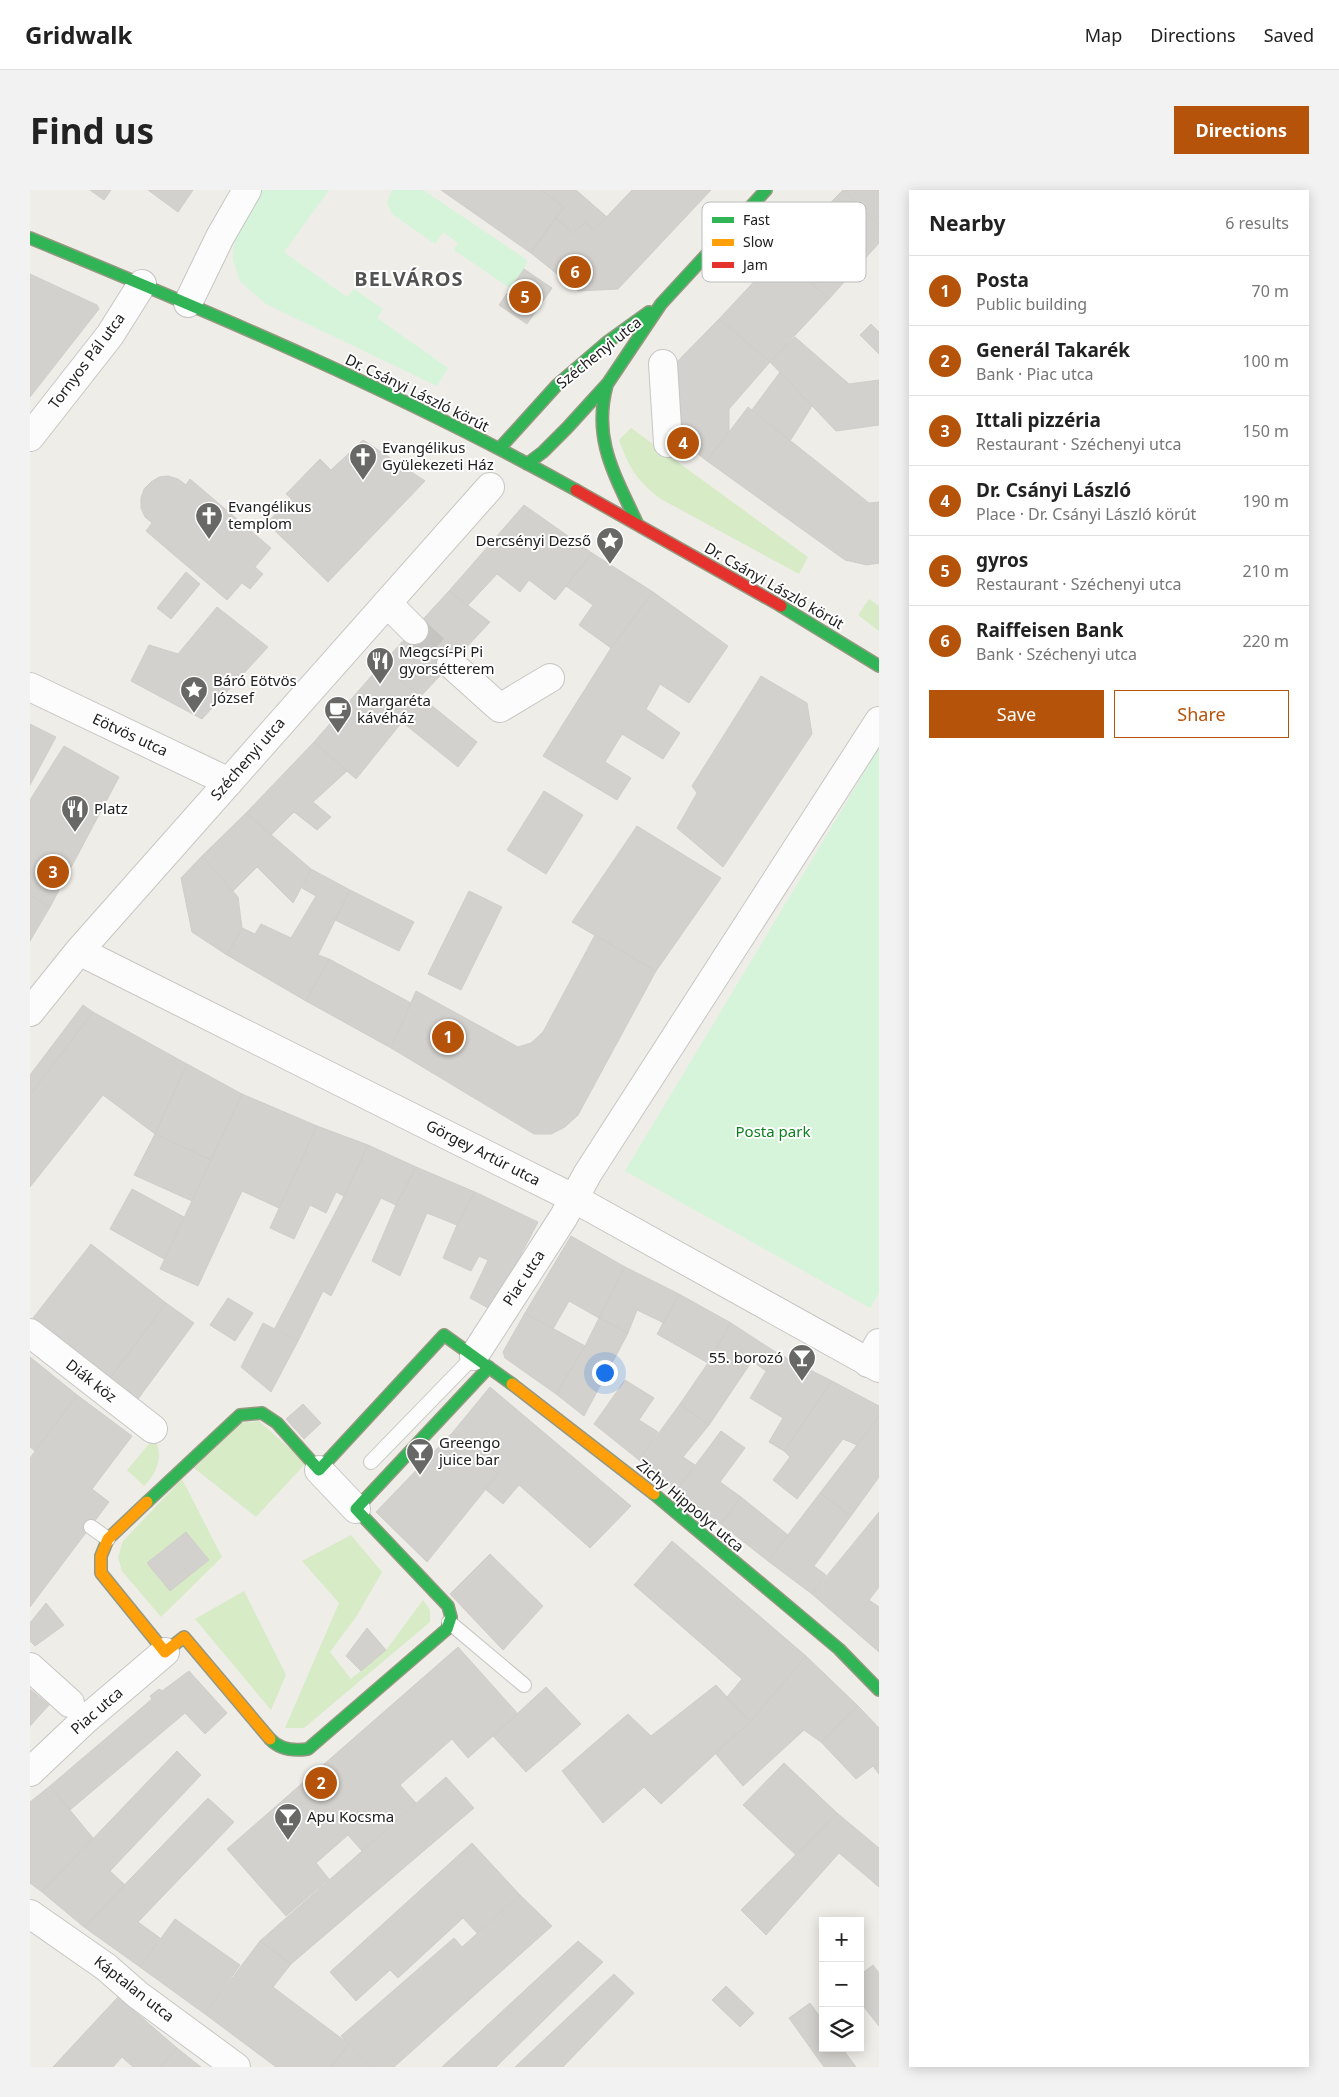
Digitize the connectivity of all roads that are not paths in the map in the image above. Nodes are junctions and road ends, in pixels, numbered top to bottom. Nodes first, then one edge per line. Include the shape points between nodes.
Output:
1 (248, 190) edge
2 (766, 190) edge
3 (755, 202) edge
4 (30, 238) edge
5 (702, 259) edge
6 (142, 284) junction
7 (188, 303) junction
8 (661, 304) junction
9 (663, 364) dead end
10 (608, 382) junction
11 (30, 437) edge
12 (668, 443) dead end
13 (499, 449) junction
14 (528, 464) junction
15 (490, 487) dead end
16 (637, 523) junction
17 (387, 603) junction
18 (414, 630) tunnel mouth
19 (451, 664) tunnel mouth
20 (879, 666) edge
21 (550, 678) dead end
22 (30, 687) edge
23 (879, 721) edge
24 (229, 782) junction
25 (79, 951) junction
26 (30, 1012) edge
27 (575, 1199) junction
28 (30, 1333) edge
29 (875, 1358) edge
30 (481, 1361) junction
31 (153, 1429) dead end
32 (371, 1462) dead end
33 (319, 1470) junction
34 (356, 1509) junction
35 (91, 1527) dead end
36 (108, 1539) junction
37 (450, 1622) junction
38 (165, 1652) junction
39 (30, 1667) edge
40 (524, 1685) dead end
41 (879, 1690) edge
42 (70, 1703) dead end
43 (30, 1772) edge
44 (36, 1926) edge
45 (236, 2067) edge

1 - 7 street via 220,237
2 - 3 street, Széchenyi utca
4 - 6 street, Dr. Csányi László körút
5 - 8 street, Széchenyi utca
6 - 7 street, Dr. Csányi László körút
6 - 11 street, Tornyos Pál utca via 110,335
7 - 13 street, Dr. Csányi László körút via 414,406
8 - 10 street, Széchenyi utca
8 - 13 street, Széchenyi utca via 575,368
9 - 12 street
10 - 14 street, Széchenyi utca via 567,428
10 - 16 street via 599,417 601,432 613,470
13 - 14 street, Dr. Csányi László körút
14 - 16 street, Dr. Csányi László körút
15 - 17 street, Széchenyi utca
16 - 20 street, Dr. Csányi László körút
17 - 18 street
17 - 24 street, Széchenyi utca
19 - 21 street via 500,708
22 - 24 street, Eötvös utca
23 - 27 street via 588,1173
24 - 25 street, Széchenyi utca
25 - 26 street, Széchenyi utca
25 - 27 street, Görgey Artúr utca
27 - 29 street, Görgey Artúr utca
27 - 30 street, Piac utca
28 - 31 street, Diák köz
30 - 32 lane
30 - 33 street, Zichy Hippolyt utca via 444,1335
30 - 34 street via 472,1388
30 - 41 street, Zichy Hippolyt utca via 640,1482 839,1649
33 - 34 street
33 - 36 street via 277,1423 262,1413 240,1415
34 - 37 street via 448,1606
35 - 36 lane
36 - 38 street via 101,1556 101,1573
37 - 38 street via 447,1629 308,1749 292,1751 274,1743 184,1637
37 - 40 lane
38 - 43 street, Piac utca
39 - 42 street
44 - 45 street, Káptalan utca

